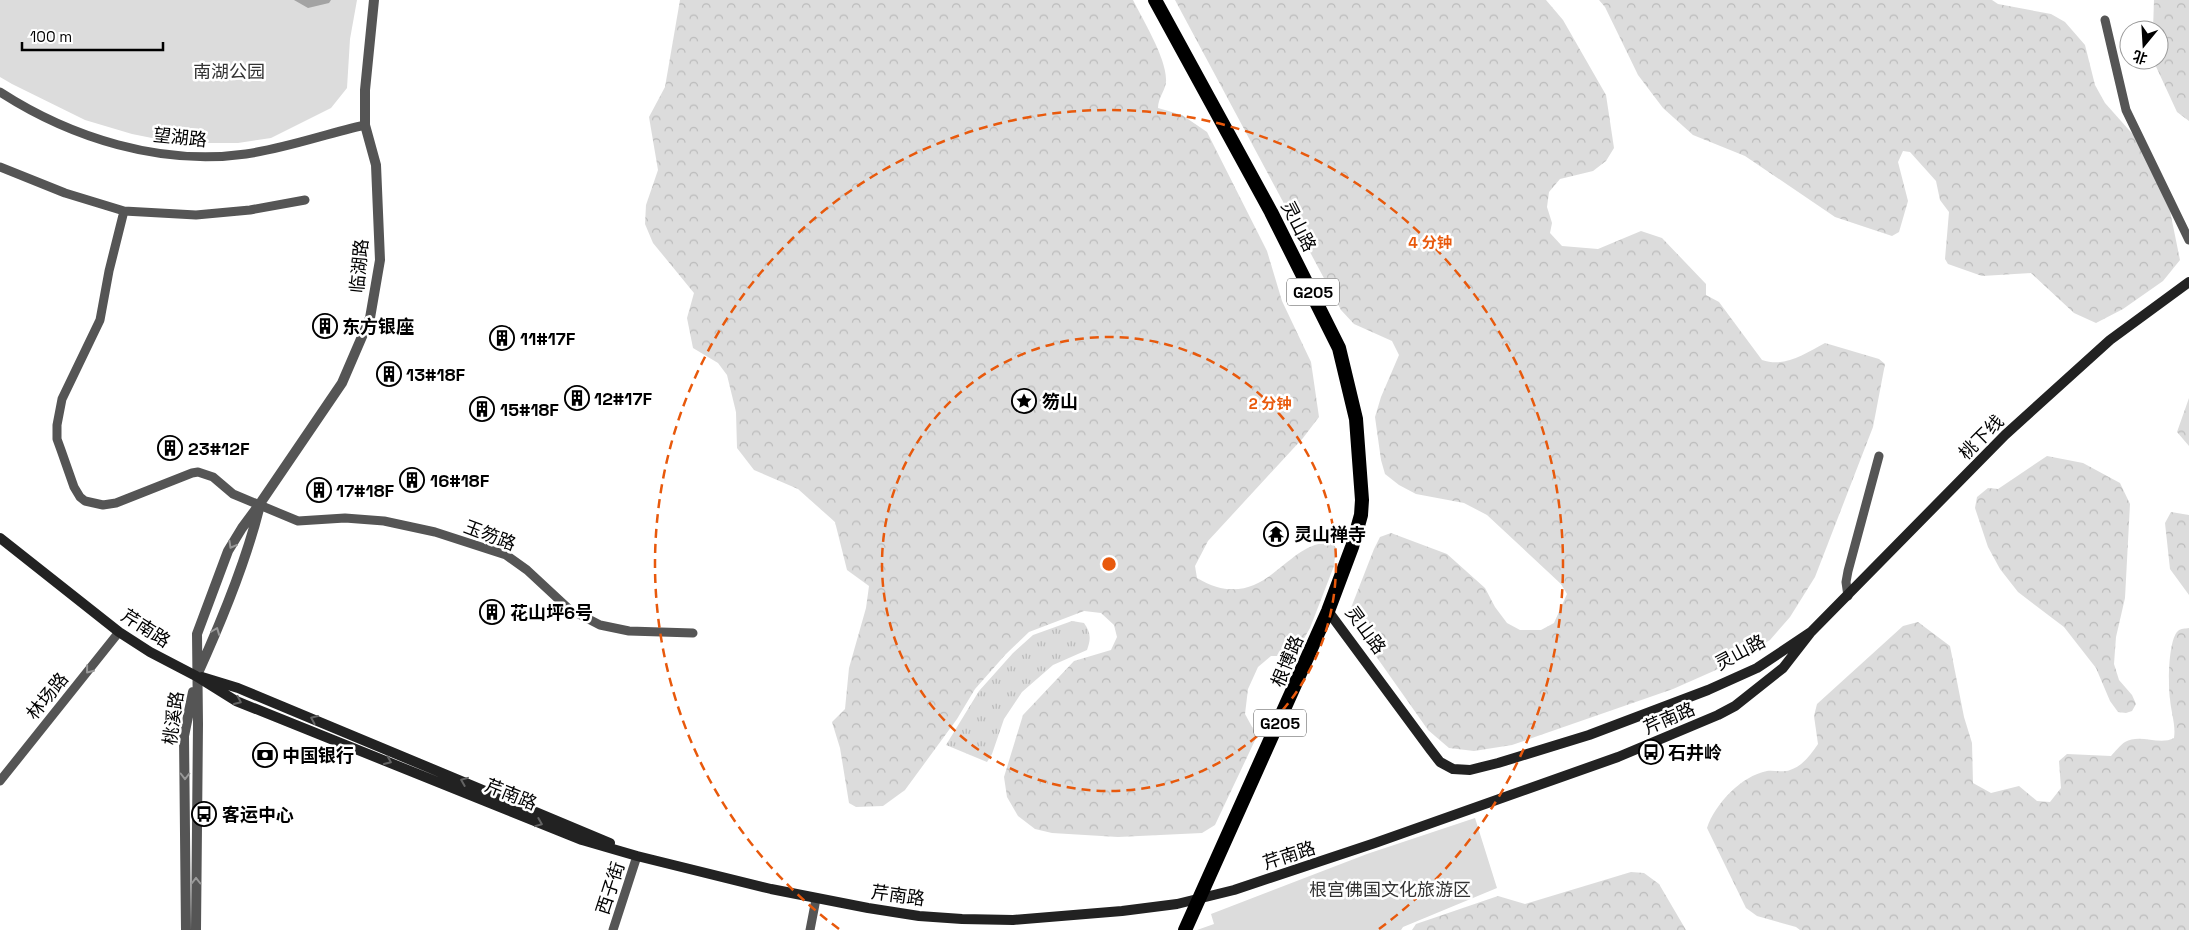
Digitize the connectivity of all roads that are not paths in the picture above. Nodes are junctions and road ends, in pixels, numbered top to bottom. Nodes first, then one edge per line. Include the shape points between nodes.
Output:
1 (374, 0) edge
2 (1155, 0) edge
3 (2105, 20) dead end
4 (0, 92) edge
5 (365, 125) junction
6 (0, 167) edge
7 (306, 200) dead end
8 (124, 210) junction
9 (2189, 240) edge
10 (2189, 282) edge
11 (1880, 456) dead end
12 (260, 505) junction
13 (0, 538) edge
14 (1848, 596) junction
15 (1328, 611) junction
16 (119, 632) junction
17 (1811, 632) junction
18 (692, 633) dead end
19 (196, 676) junction
20 (0, 782) edge
21 (637, 856) junction
22 (816, 899) junction
23 (186, 930) edge
24 (196, 930) edge
25 (613, 930) edge
26 (810, 930) edge
27 (1185, 930) edge

1 - 5 street, 临湖路 via 365,90
2 - 15 highway, 灵山路 / G205 via 1271,212 1340,348 1356,419 1362,500 1352,547
3 - 9 street via 2126,110
4 - 5 street, 望湖路 via 25,108 79,133 153,152 216,158 280,148
5 - 12 street, 临湖路 via 376,165 380,260 370,318 342,383
6 - 8 street via 65,193
7 - 8 street via 196,215
8 - 12 street, 玉笏路 via 100,320 62,399 59,413 57,439 74,487 85,501 102,505 116,503 198,472 213,477 232,494
10 - 14 main road, 桃下线 via 2110,340 2005,435
11 - 14 street via 1848,571
12 - 18 street, 玉笏路 via 298,521 384,520 435,532 506,555 569,609 600,625 629,631
19 -> 12 street via 244,558
12 -> 19 street via 228,551 197,634
13 - 16 main road, 芹南路
14 - 17 main road, 桃下线
15 - 17 main road, 灵山路 via 1440,762 1453,769 1470,770 1589,735 1708,690 1757,668
15 - 27 highway, 根博路 / G205
16 - 19 main road, 芹南路
16 -> 20 street, 林场路
17 - 22 main road, 芹南路 via 1783,668 1735,706 1718,715 1618,757 1234,890 1177,904 1013,920 919,916
19 - 21 main road, 芹南路 via 236,701 582,840
19 -> 23 street, 桃溪路 via 184,736
24 -> 19 street, 桃溪路
21 - 22 main road, 芹南路
21 - 25 street, 西子街
22 - 26 street

